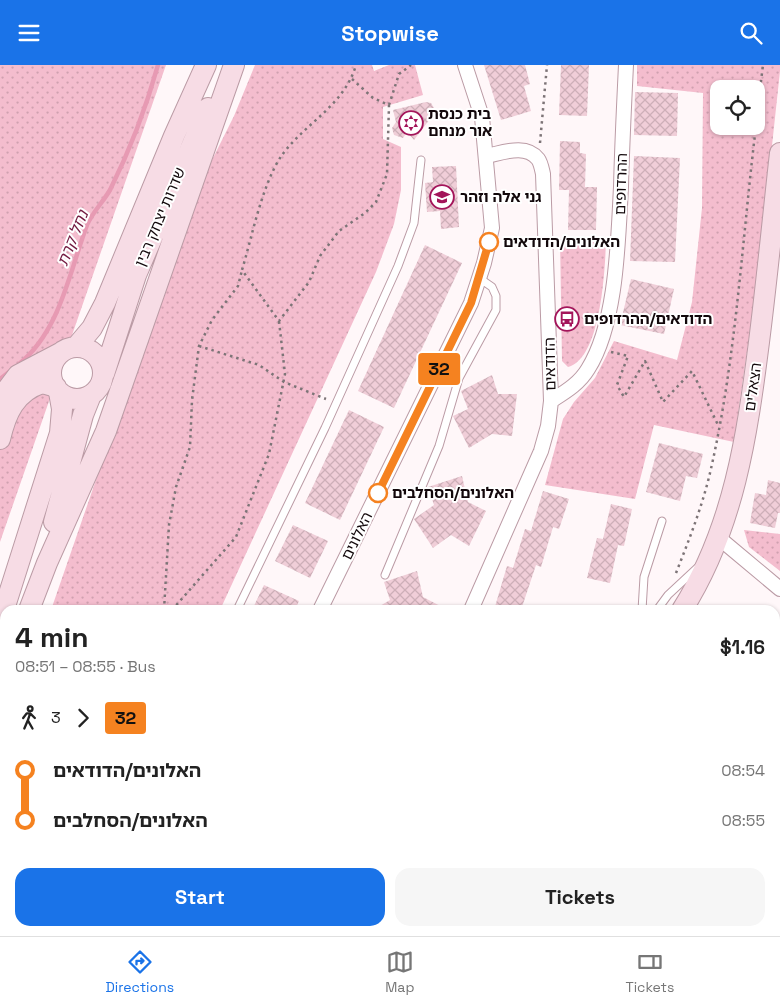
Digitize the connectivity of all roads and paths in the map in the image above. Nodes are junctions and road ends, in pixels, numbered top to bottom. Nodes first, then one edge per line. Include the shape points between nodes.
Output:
1 (206, 65) edge
2 (226, 65) edge
3 (234, 65) edge
4 (356, 65) edge
5 (411, 65) edge
6 (465, 65) edge
7 (547, 65) edge
8 (626, 65) edge
9 (763, 65) edge
10 (352, 79) junction
11 (761, 80) edge
12 (389, 105) junction
13 (755, 135) edge
14 (780, 153) edge
15 (486, 156) junction
16 (421, 159) dead end
17 (538, 159) junction
18 (242, 271) junction
19 (479, 278) junction
20 (279, 321) junction
21 (199, 345) junction
22 (598, 349) junction
23 (68, 350) junction
24 (104, 374) junction
25 (284, 383) junction
26 (58, 390) junction
27 (91, 395) junction
28 (0, 399) edge
29 (551, 401) junction
30 (336, 403) junction
31 (719, 428) junction
32 (0, 439) edge
33 (662, 521) dead end
34 (719, 538) junction
35 (711, 557) junction
36 (385, 575) dead end
37 (780, 589) edge
38 (668, 595) junction
39 (5, 605) edge
40 (30, 605) edge
41 (31, 605) edge
42 (164, 605) edge
43 (176, 605) edge
44 (238, 605) edge
45 (322, 605) edge
46 (473, 605) edge
47 (642, 605) edge
48 (661, 605) edge
49 (685, 605) edge

1 - 23 main road, שדרות יצחק רבין via 105,303 92,328
2 - 24 main road, שדרות יצחק רבין via 142,258
3 - 41 main road via 106,431
4 - 10 path
5 - 12 path via 399,74
6 - 15 street, האלונים via 482,117
7 - 17 path
8 - 22 street, ההרדופים via 618,246 611,300
9 - 11 path
10 - 12 path via 373,98
10 - 18 path via 323,116 282,155 270,178
12 - 20 path via 387,174 376,202 339,231 320,257 309,282
13 - 31 path
14 - 34 main road, הצאלים via 746,433 737,479
15 - 17 street via 517,149
15 - 19 street, האלונים via 492,228
16 - 30 lane via 414,223
17 - 29 street, הדודאים via 543,174
18 - 20 path
18 - 21 path via 238,286 212,320
19 - 36 lane via 492,287 496,309 459,378 439,446
19 - 45 street, האלונים via 471,303
20 - 25 path
21 - 25 path via 259,365
21 - 42 path via 190,447 176,487 169,525
22 - 29 street, ההרדופים via 574,386
22 - 31 path via 628,356 617,385 624,397 645,361 663,402 692,371
23 - 24 main road via 84,348 98,357
23 - 26 main road via 52,368
23 - 28 main road via 18,375
24 - 27 main road via 98,389
25 - 30 path
25 - 43 path via 269,453 236,537
26 - 27 main road via 75,399
26 - 32 main road via 42,383 20,393 8,412
26 - 39 main road via 62,409 60,433
27 - 40 main road via 82,415
29 - 46 street, הדודאים via 541,451
30 - 44 lane
31 - 38 path via 701,508
33 - 47 lane via 644,577
34 - 35 main road, הצאלים
34 - 37 street
35 - 38 lane
35 - 49 main road, הצאלים
38 - 48 lane

